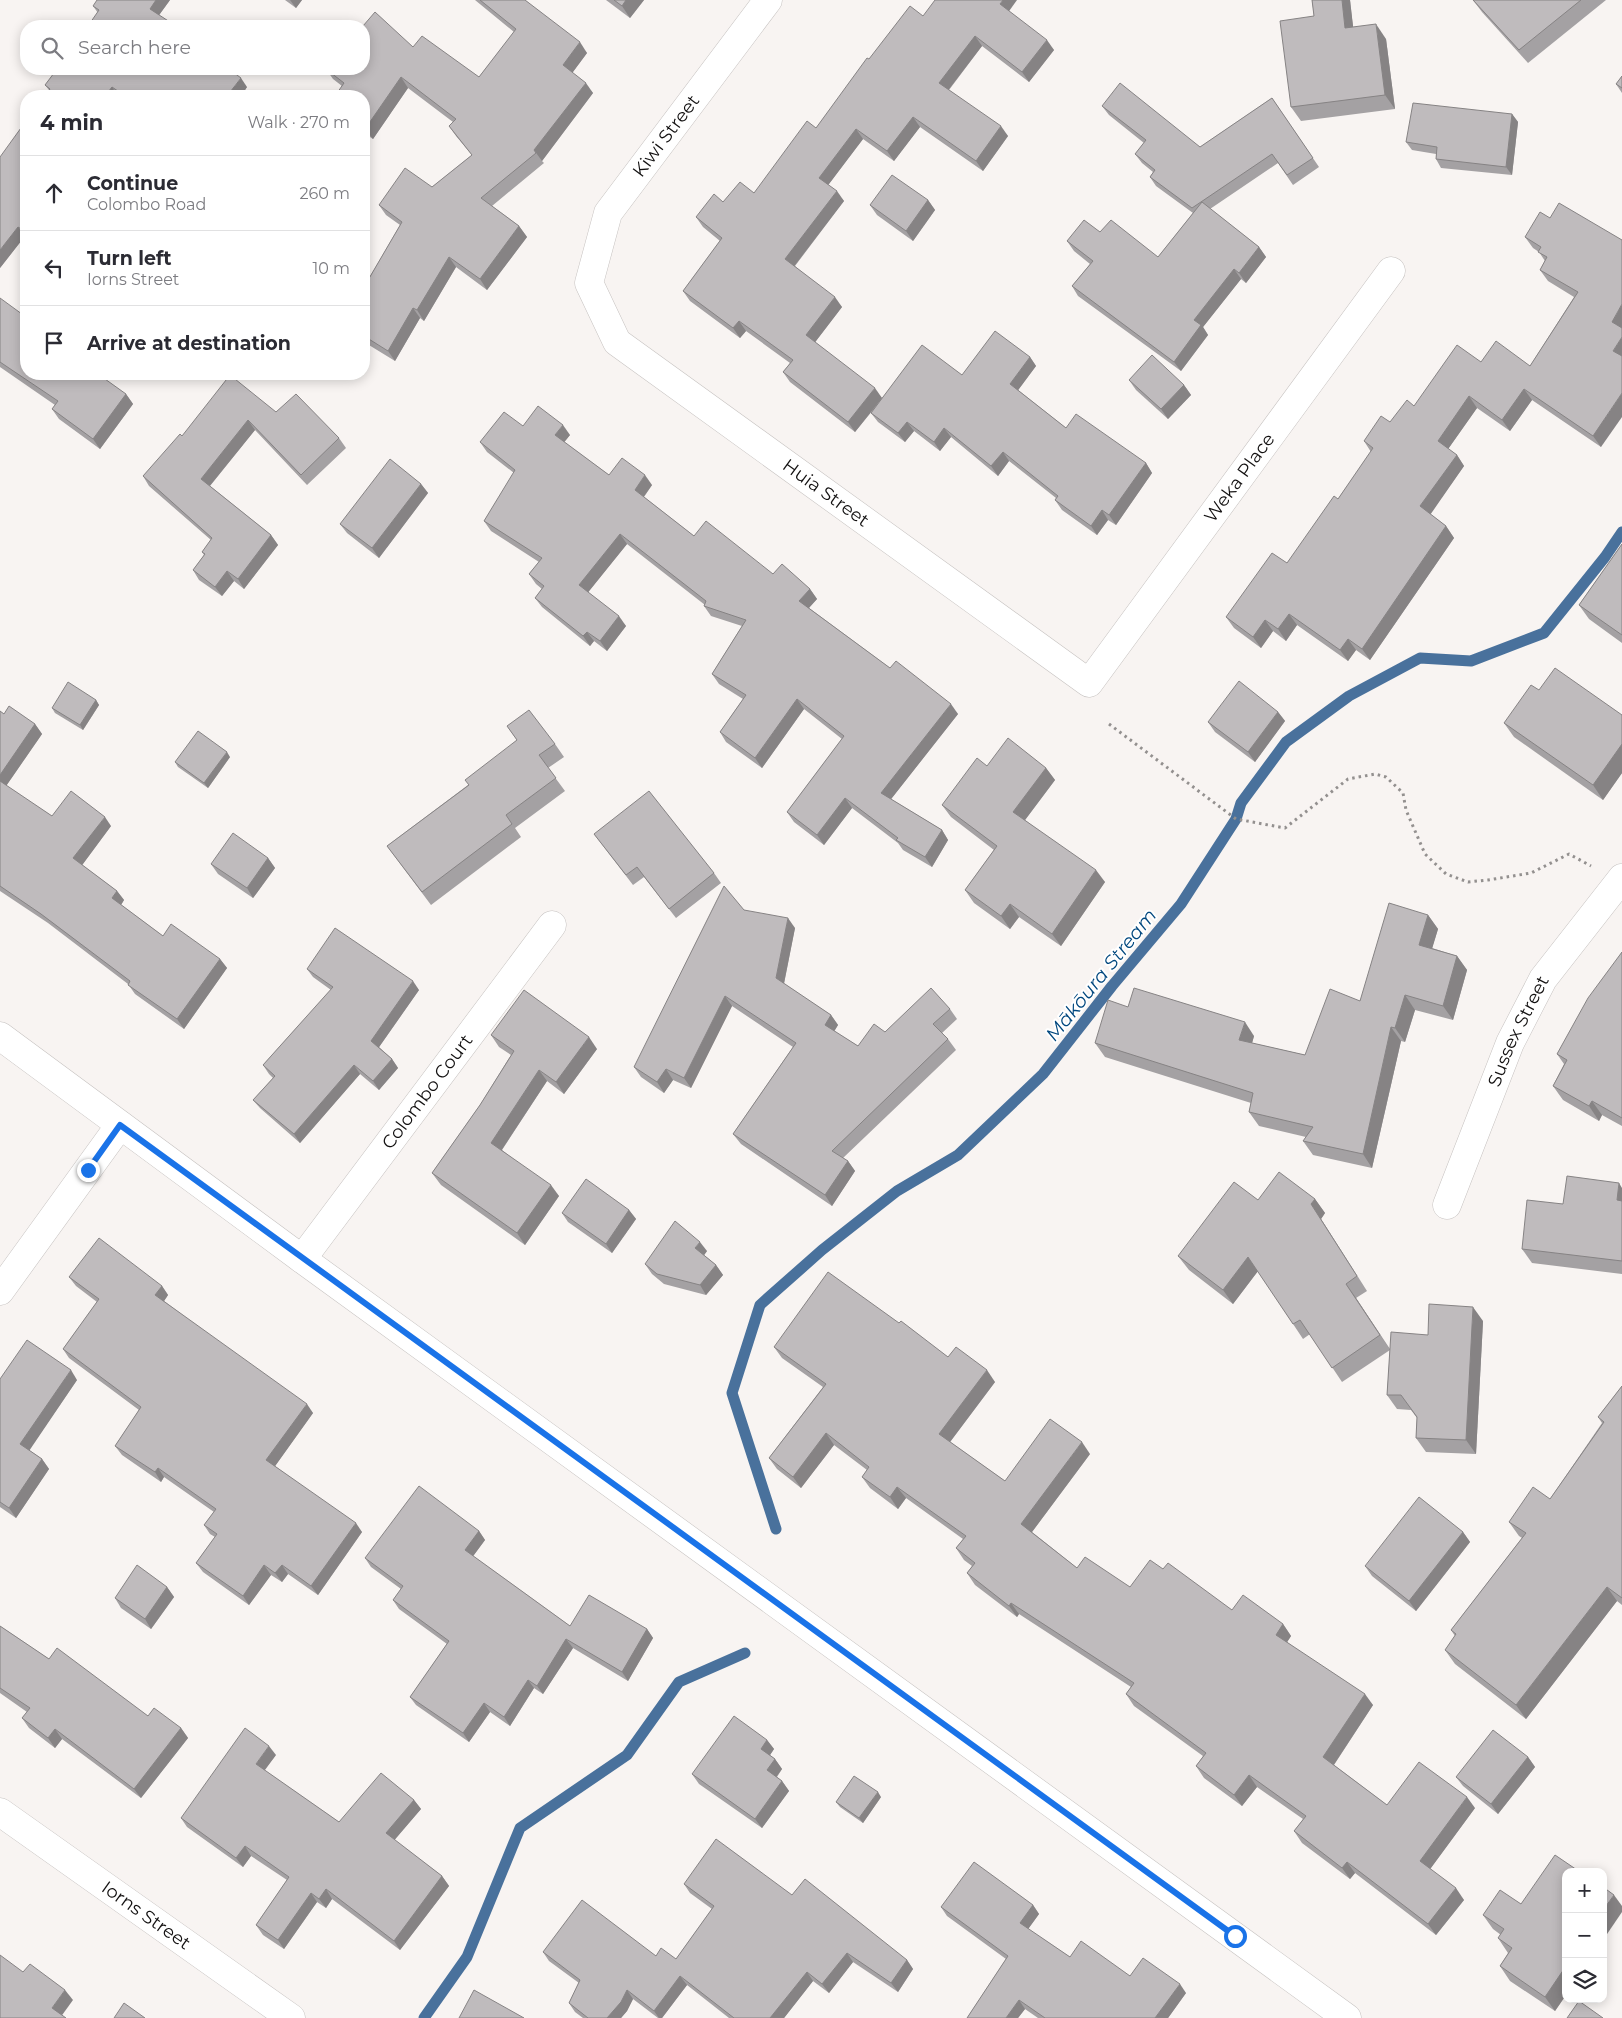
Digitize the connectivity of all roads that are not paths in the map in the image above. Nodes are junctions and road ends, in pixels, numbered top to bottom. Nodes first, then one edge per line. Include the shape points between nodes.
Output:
1 (768, 0) edge
2 (1391, 271) dead end
3 (589, 283) joint
4 (1089, 683) joint
5 (1610, 873) edge
6 (552, 925) dead end
7 (0, 1036) edge
8 (120, 1125) junction
9 (1447, 1205) dead end
10 (302, 1259) junction
11 (0, 1291) edge
12 (0, 1812) edge
13 (291, 2018) edge
14 (1348, 2018) edge

1 - 3 street, Kiwi Street via 608,213
2 - 4 street, Weka Place
3 - 4 street, Huia Street via 617,342
5 - 9 street, Sussex Street via 1543,979 1510,1043
6 - 10 street, Colombo Court
7 - 8 street
8 - 10 street
8 - 11 street
10 - 14 street
12 - 13 street, Iorns Street

